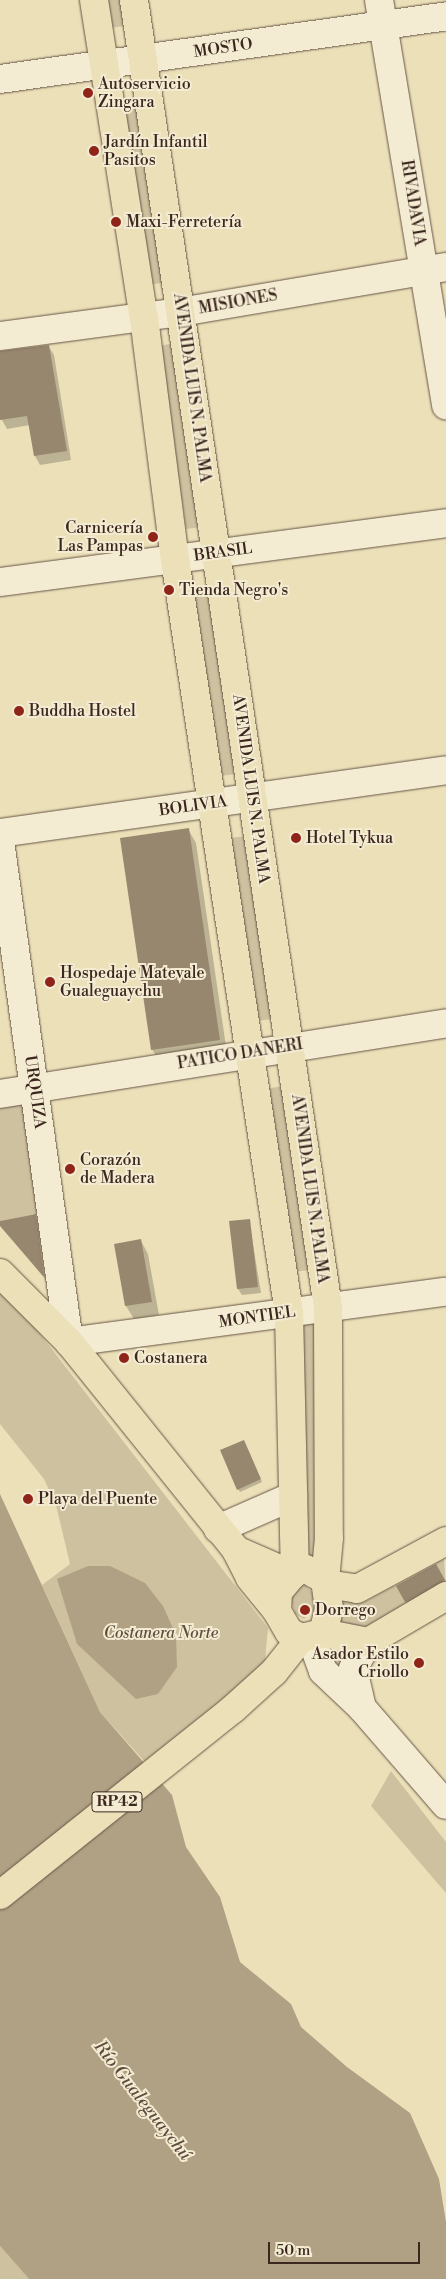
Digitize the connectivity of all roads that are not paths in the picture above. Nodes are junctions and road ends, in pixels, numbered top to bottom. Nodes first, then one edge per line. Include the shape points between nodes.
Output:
1 (94, 0) edge
2 (134, 0) edge
3 (381, 12) edge
4 (446, 16) edge
5 (143, 59) junction
6 (103, 64) junction
7 (0, 79) edge
8 (435, 268) edge
9 (180, 312) junction
10 (144, 318) junction
11 (0, 336) edge
12 (446, 406) edge
13 (446, 523) edge
14 (216, 553) junction
15 (175, 559) junction
16 (0, 582) edge
17 (446, 770) edge
18 (252, 797) junction
19 (211, 803) junction
20 (0, 833) edge
21 (0, 841) edge
22 (446, 1023) edge
23 (289, 1046) junction
24 (247, 1052) junction
25 (34, 1088) junction
26 (0, 1094) edge
27 (0, 1273) edge
28 (446, 1292) edge
29 (328, 1308) junction
30 (289, 1313) junction
31 (69, 1342) junction
32 (293, 1496) junction
33 (218, 1529) junction
34 (446, 1541) edge
35 (236, 1550) junction
36 (294, 1574) junction
37 (326, 1582) junction
38 (446, 1596) edge
39 (277, 1611) junction
40 (312, 1636) junction
41 (368, 1642) junction
42 (362, 1708) junction
43 (446, 1805) edge
44 (0, 1895) edge

1 - 6 main road
2 - 5 main road, AVENIDA LUIS N. PALMA
3 - 4 street, MOSTO
3 - 5 street, MOSTO
3 - 8 street, RIVADAVIA
5 - 6 street, MOSTO
5 - 9 main road, AVENIDA LUIS N. PALMA
6 - 7 street, MOSTO
6 - 10 main road
8 - 9 street, MISIONES
8 - 12 street, RIVADAVIA
9 - 10 street, MISIONES
9 - 14 main road, AVENIDA LUIS N. PALMA
10 - 11 street, MISIONES
10 - 15 main road
13 - 14 street, BRASIL
14 - 15 street, BRASIL
14 - 18 main road, AVENIDA LUIS N. PALMA
15 - 16 street, BRASIL
15 - 19 main road
17 - 18 street, BOLIVIA
18 - 19 street, BOLIVIA
18 - 23 main road, AVENIDA LUIS N. PALMA
19 - 20 street, BOLIVIA
19 - 24 main road
21 - 25 street, URQUIZA
22 - 23 street, PATICO DANERI
23 - 24 street, PATICO DANERI
23 - 29 main road, AVENIDA LUIS N. PALMA
24 - 25 street, PATICO DANERI
24 - 30 main road
25 - 26 street, PATICO DANERI
25 - 31 street, URQUIZA
27 - 31 main road
28 - 29 street, MONTIEL
29 - 30 street, MONTIEL
29 - 37 main road, AVENIDA LUIS N. PALMA via 329,1538
30 - 31 street, MONTIEL
30 - 32 main road
31 - 33 main road
32 - 33 street
32 - 36 main road
33 - 35 main road
34 - 37 main road via 357,1589
35 - 36 main road
35 - 39 main road via 250,1578
36 - 37 main road via 306,1569
36 - 39 main road via 278,1592
37 - 40 main road via 329,1609
38 - 41 main road
39 - 40 main road via 289,1632
40 - 41 main road
40 - 42 street via 323,1671
40 - 44 main road, RP42 via 233,1709
41 - 42 street via 353,1669
42 - 43 street

